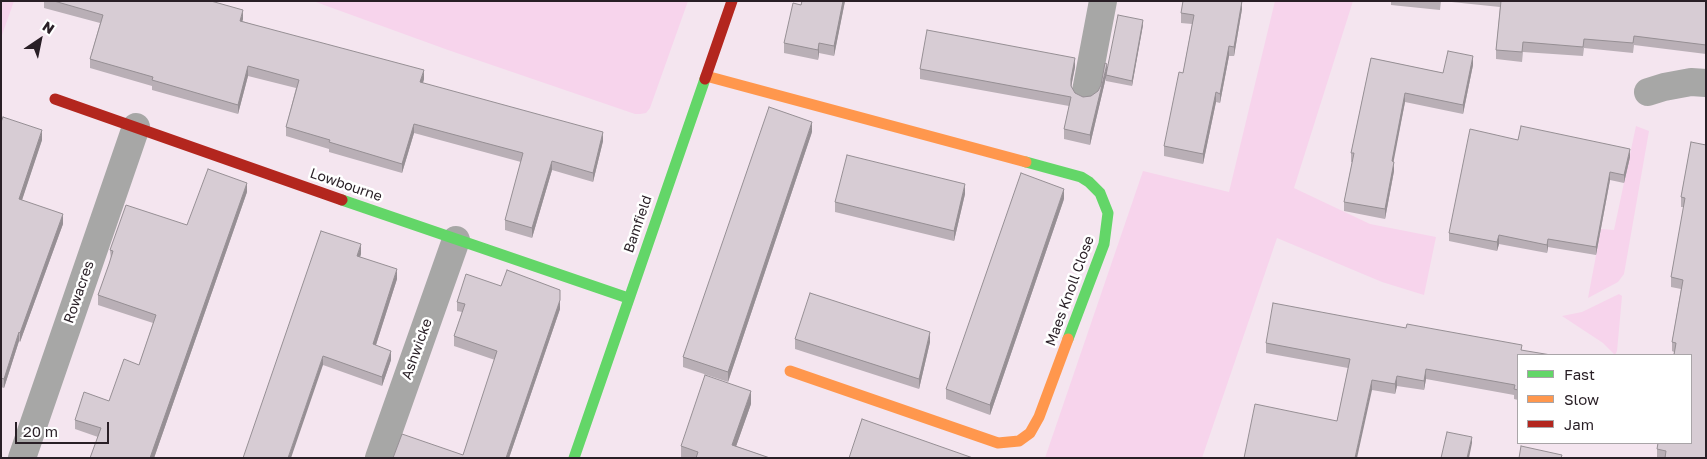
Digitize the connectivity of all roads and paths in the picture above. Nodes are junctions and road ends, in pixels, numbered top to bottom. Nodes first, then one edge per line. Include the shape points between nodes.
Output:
1 (732, 1) edge
2 (1103, 1) edge
3 (706, 76) junction
4 (1706, 82) edge
5 (1086, 91) dead end
6 (1648, 92) dead end
7 (55, 99) dead end
8 (136, 127) junction
9 (456, 240) junction
10 (628, 298) junction
11 (790, 371) dead end
12 (22, 458) edge
13 (378, 458) edge
14 (574, 458) edge

1 - 3 street, Bamfield
2 - 5 street
3 - 10 street, Bamfield
3 - 11 street, Maes Knoll Close via 1081,176 1100,193 1108,214 1104,244 1039,416 1030,433 1019,441 998,443
4 - 6 street via 1691,82
7 - 8 street, Lowbourne
8 - 9 street, Lowbourne
8 - 12 street, Rowacres
9 - 10 street, Lowbourne
9 - 13 street, Ashwicke
10 - 14 street, Bamfield

